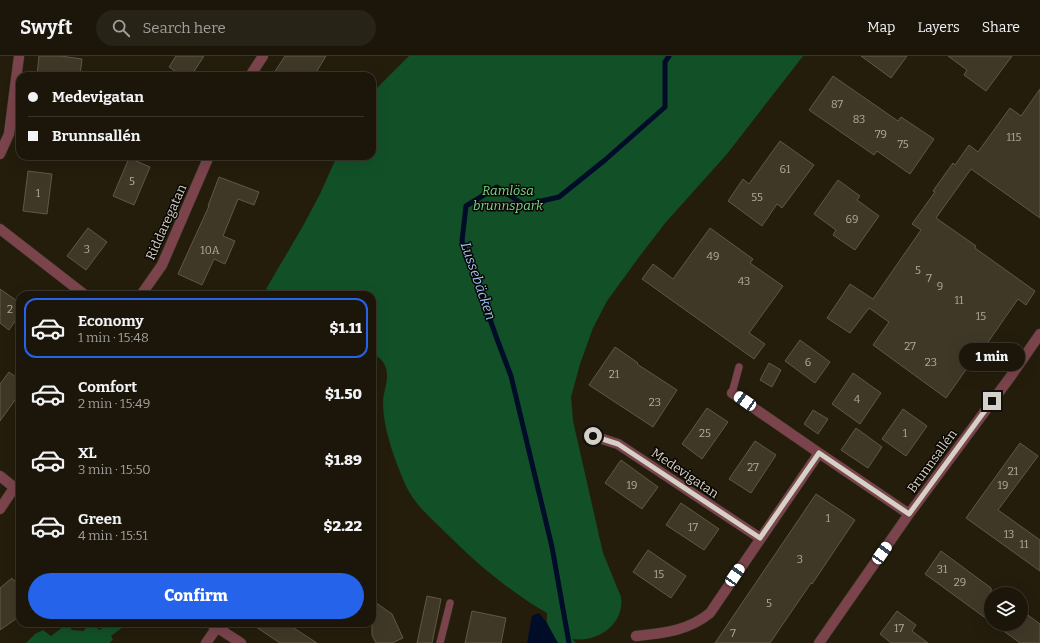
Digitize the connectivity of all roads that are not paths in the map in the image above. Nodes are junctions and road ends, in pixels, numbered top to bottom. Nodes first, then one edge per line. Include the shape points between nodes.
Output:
1 (19, 56) edge
2 (263, 56) edge
3 (17, 72) edge
4 (253, 72) edge
5 (16, 79) edge
6 (0, 154) edge
7 (207, 160) edge
8 (0, 230) edge
9 (80, 291) edge
10 (144, 291) edge
11 (1040, 334) edge
12 (739, 367) dead end
13 (732, 392) joint
14 (593, 436) dead end
15 (819, 453) junction
16 (0, 476) edge
17 (16, 489) edge
18 (16, 491) edge
19 (0, 509) edge
20 (909, 514) junction
21 (760, 538) junction
22 (450, 603) dead end
23 (214, 627) edge
24 (220, 627) edge
25 (636, 636) dead end
26 (206, 643) edge
27 (241, 643) edge
28 (440, 643) edge
29 (819, 643) edge

1 - 3 street
2 - 4 street
5 - 6 street via 9,134
7 - 10 street, Riddaregatan via 162,265
8 - 9 street
11 - 20 street, Brunnsallén
12 - 13 lane
13 - 15 street
14 - 21 street, Medevigatan via 618,444
15 - 20 street
15 - 21 street
16 - 17 street
18 - 19 street
20 - 29 street, Brunnsallén
21 - 25 street via 710,612 700,621 666,632
22 - 28 lane
23 - 26 street
24 - 27 street

